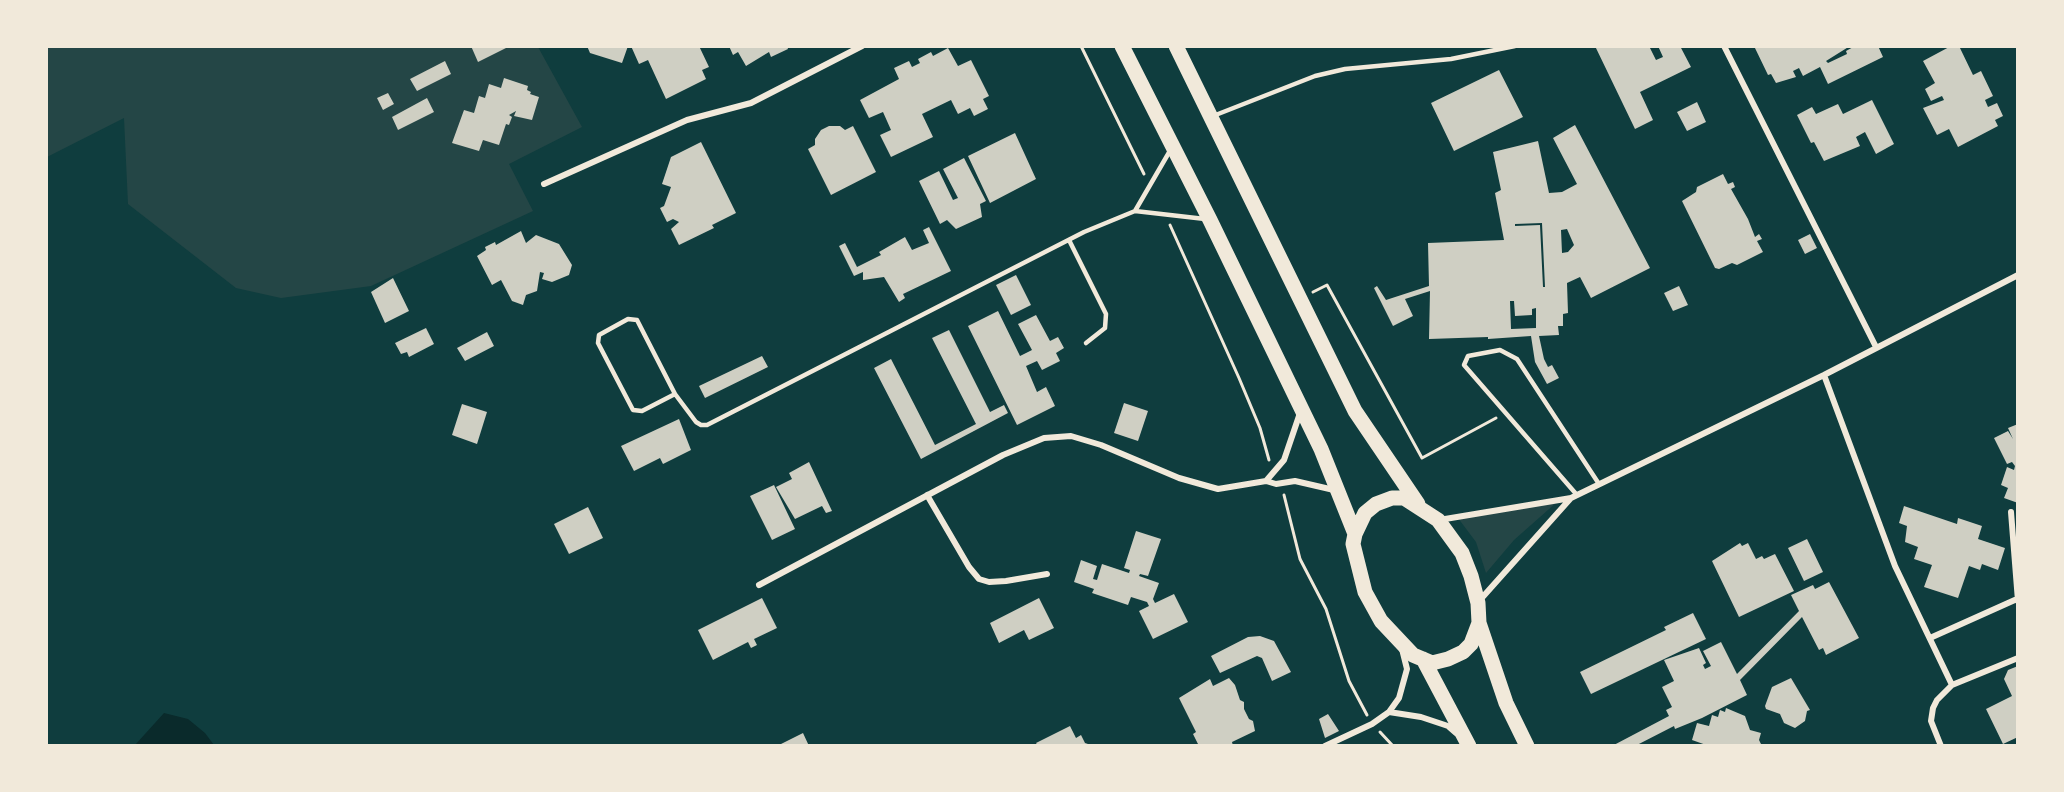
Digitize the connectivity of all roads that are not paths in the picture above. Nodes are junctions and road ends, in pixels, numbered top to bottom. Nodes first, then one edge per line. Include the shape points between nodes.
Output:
1 (862, 46) edge
2 (1122, 46) edge
3 (1176, 46) edge
4 (1515, 46) edge
5 (1724, 46) edge
6 (1211, 116) junction
7 (1173, 146) junction
8 (544, 184) dead end
9 (1135, 211) junction
10 (1210, 220) junction
11 (1069, 240) junction
12 (2018, 275) edge
13 (1086, 343) dead end
14 (1876, 347) junction
15 (1824, 375) junction
16 (675, 394) junction
17 (1300, 409) junction
18 (1266, 482) junction
19 (1599, 484) junction
20 (1340, 492) junction
21 (927, 495) junction
22 (1574, 496) junction
23 (1418, 504) junction
24 (2012, 512) dead end
25 (1438, 520) junction
26 (1355, 534) junction
27 (1047, 574) dead end
28 (759, 585) dead end
29 (2017, 600) edge
30 (1478, 603) junction
31 (1479, 623) junction
32 (1930, 638) junction
33 (1401, 643) junction
34 (2018, 658) edge
35 (1423, 659) junction
36 (1953, 685) junction
37 (1389, 712) junction
38 (1469, 745) edge
39 (1325, 746) edge
40 (1527, 746) edge
41 (1941, 746) edge

1 - 8 street via 751,103 687,120
2 - 7 main road
3 - 6 main road
4 - 6 lane via 1451,59 1345,69 1315,76
5 - 14 street
6 - 23 main road via 1355,411
7 - 9 lane
7 - 10 main road
9 - 10 lane
9 - 11 lane
10 - 17 main road
11 - 13 lane via 1106,314 1105,328
11 - 16 lane via 707,425 696,422
12 - 14 street
14 - 15 street
15 - 19 street
15 - 32 street via 1895,566
16 - 16 lane via 642,411 633,410 598,343 599,335 628,319 637,320
17 - 18 street via 1289,449
17 - 20 main road
18 - 20 street via 1307,482
18 - 21 street via 1218,489 1179,478 1101,445 1071,436 1055,436 1032,441
19 - 22 street
19 - 22 lane via 1517,359 1500,350 1468,356 1464,365
20 - 26 main road
21 - 27 street via 979,579 1006,581
21 - 28 street
22 - 25 street
22 - 30 street
23 - 25 main road
23 - 26 main road via 1404,498 1376,504 1365,513
24 - 29 street
25 - 30 main road via 1462,553
26 - 33 main road via 1353,544 1365,592 1381,621
29 - 32 street
30 - 31 main road
31 - 35 main road via 1471,644 1463,652 1432,663
31 - 40 main road via 1506,703
32 - 36 street
33 - 35 main road
33 - 37 street via 1407,669 1399,698
34 - 36 street
35 - 38 main road
36 - 41 street via 1933,708 1931,721
37 - 38 street via 1448,726
37 - 39 street

